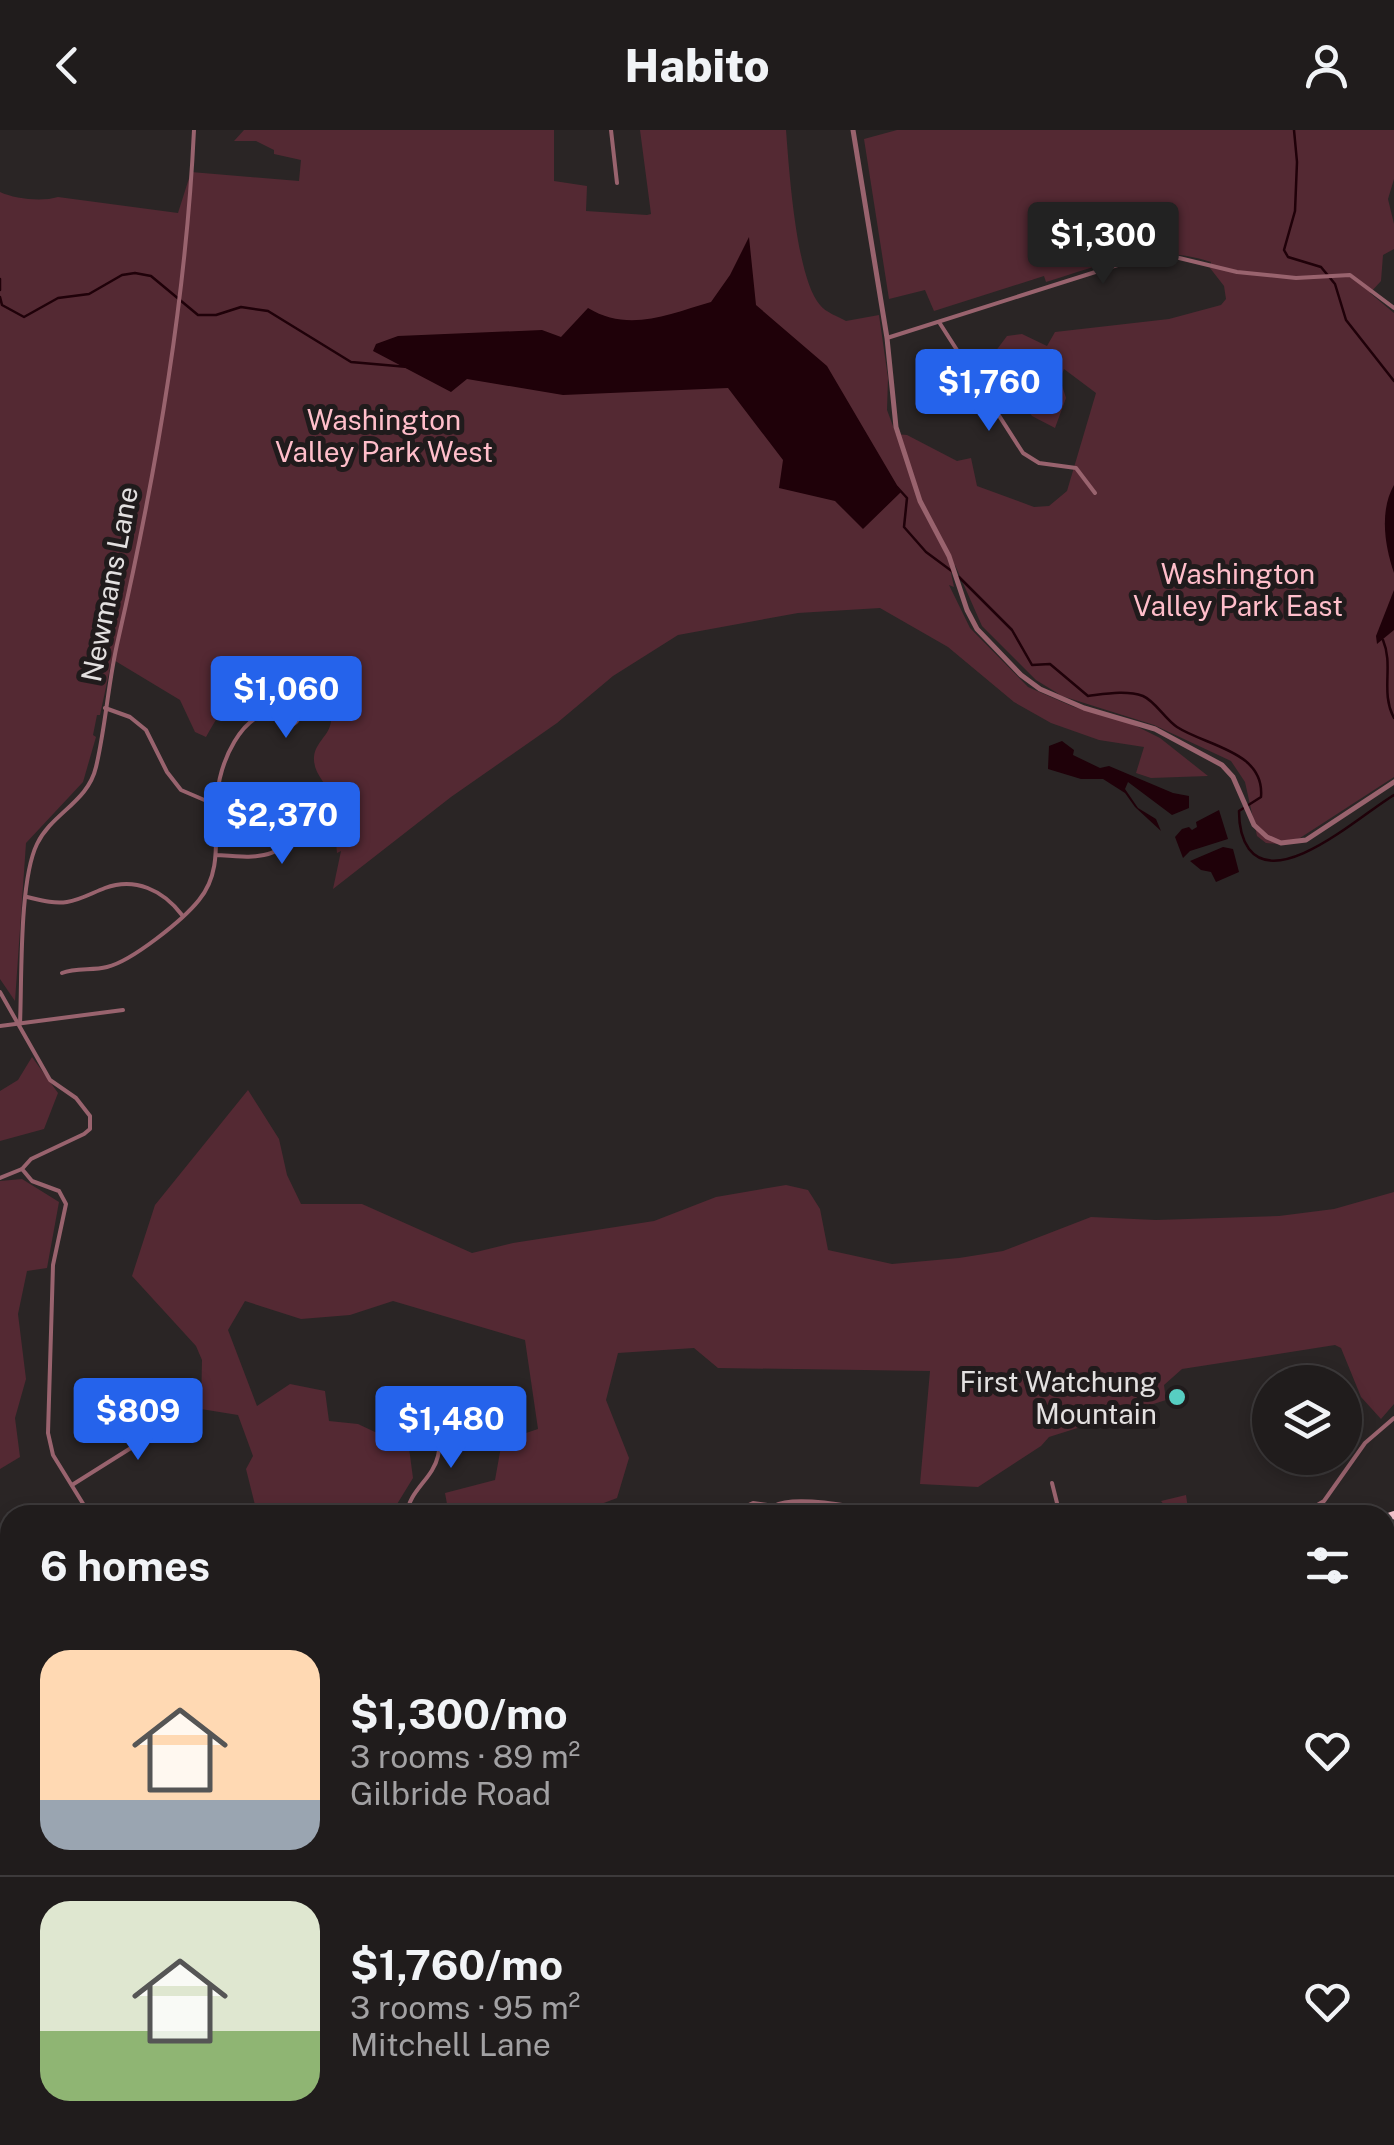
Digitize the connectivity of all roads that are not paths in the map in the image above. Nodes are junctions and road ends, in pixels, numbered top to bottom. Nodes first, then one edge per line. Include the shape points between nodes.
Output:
1 (194, 130) edge
2 (611, 130) edge
3 (853, 130) edge
4 (617, 183) dead end
5 (1394, 308) edge
6 (939, 322) junction
7 (887, 338) junction
8 (1024, 404) dead end
9 (996, 414) junction
10 (1095, 493) dead end
11 (105, 708) junction
12 (280, 711) dead end
13 (1394, 782) edge
14 (216, 805) junction
15 (297, 809) dead end
16 (216, 856) junction
17 (27, 897) junction
18 (182, 916) junction
19 (62, 973) dead end
20 (0, 992) edge
21 (123, 1010) dead end
22 (20, 1024) junction
23 (0, 1026) edge
24 (22, 1168) junction
25 (0, 1178) edge
26 (1394, 1418) edge
27 (196, 1420) dead end
28 (437, 1422) dead end
29 (1052, 1483) dead end
30 (72, 1485) junction
31 (84, 1505) edge
32 (409, 1505) edge
33 (776, 1505) edge
34 (831, 1505) edge
35 (1058, 1505) edge
36 (1317, 1505) edge

1 - 11 street, Newmans Lane via 176,306 136,564
2 - 4 street
3 - 7 street
5 - 6 street via 1350,275 1296,278 1146,256
6 - 7 street
6 - 9 street
7 - 13 street via 896,426 920,500 977,629 1030,682 1068,703 1155,729 1217,762 1233,777 1258,830 1272,840 1300,842
8 - 9 street
9 - 10 street via 1030,459 1076,468
11 - 14 street via 146,730 181,790
11 - 17 street, Newmans Lane via 94,774 36,846
12 - 14 street via 260,716 237,738
14 - 16 street
15 - 16 street via 292,834 280,849 255,858
16 - 18 street via 206,891
17 - 18 street via 70,902 130,884 160,892
17 - 22 street, Newmans Lane
18 - 19 street via 114,965
20 - 22 street
21 - 22 street
22 - 23 street
22 - 24 street via 50,1080 82,1104 92,1123
24 - 25 street
24 - 30 street via 32,1181 60,1191 66,1204 53,1265 48,1434 50,1450
26 - 36 street
27 - 30 street via 158,1432
28 - 32 street via 436,1463
29 - 35 street
30 - 31 street
33 - 34 street

